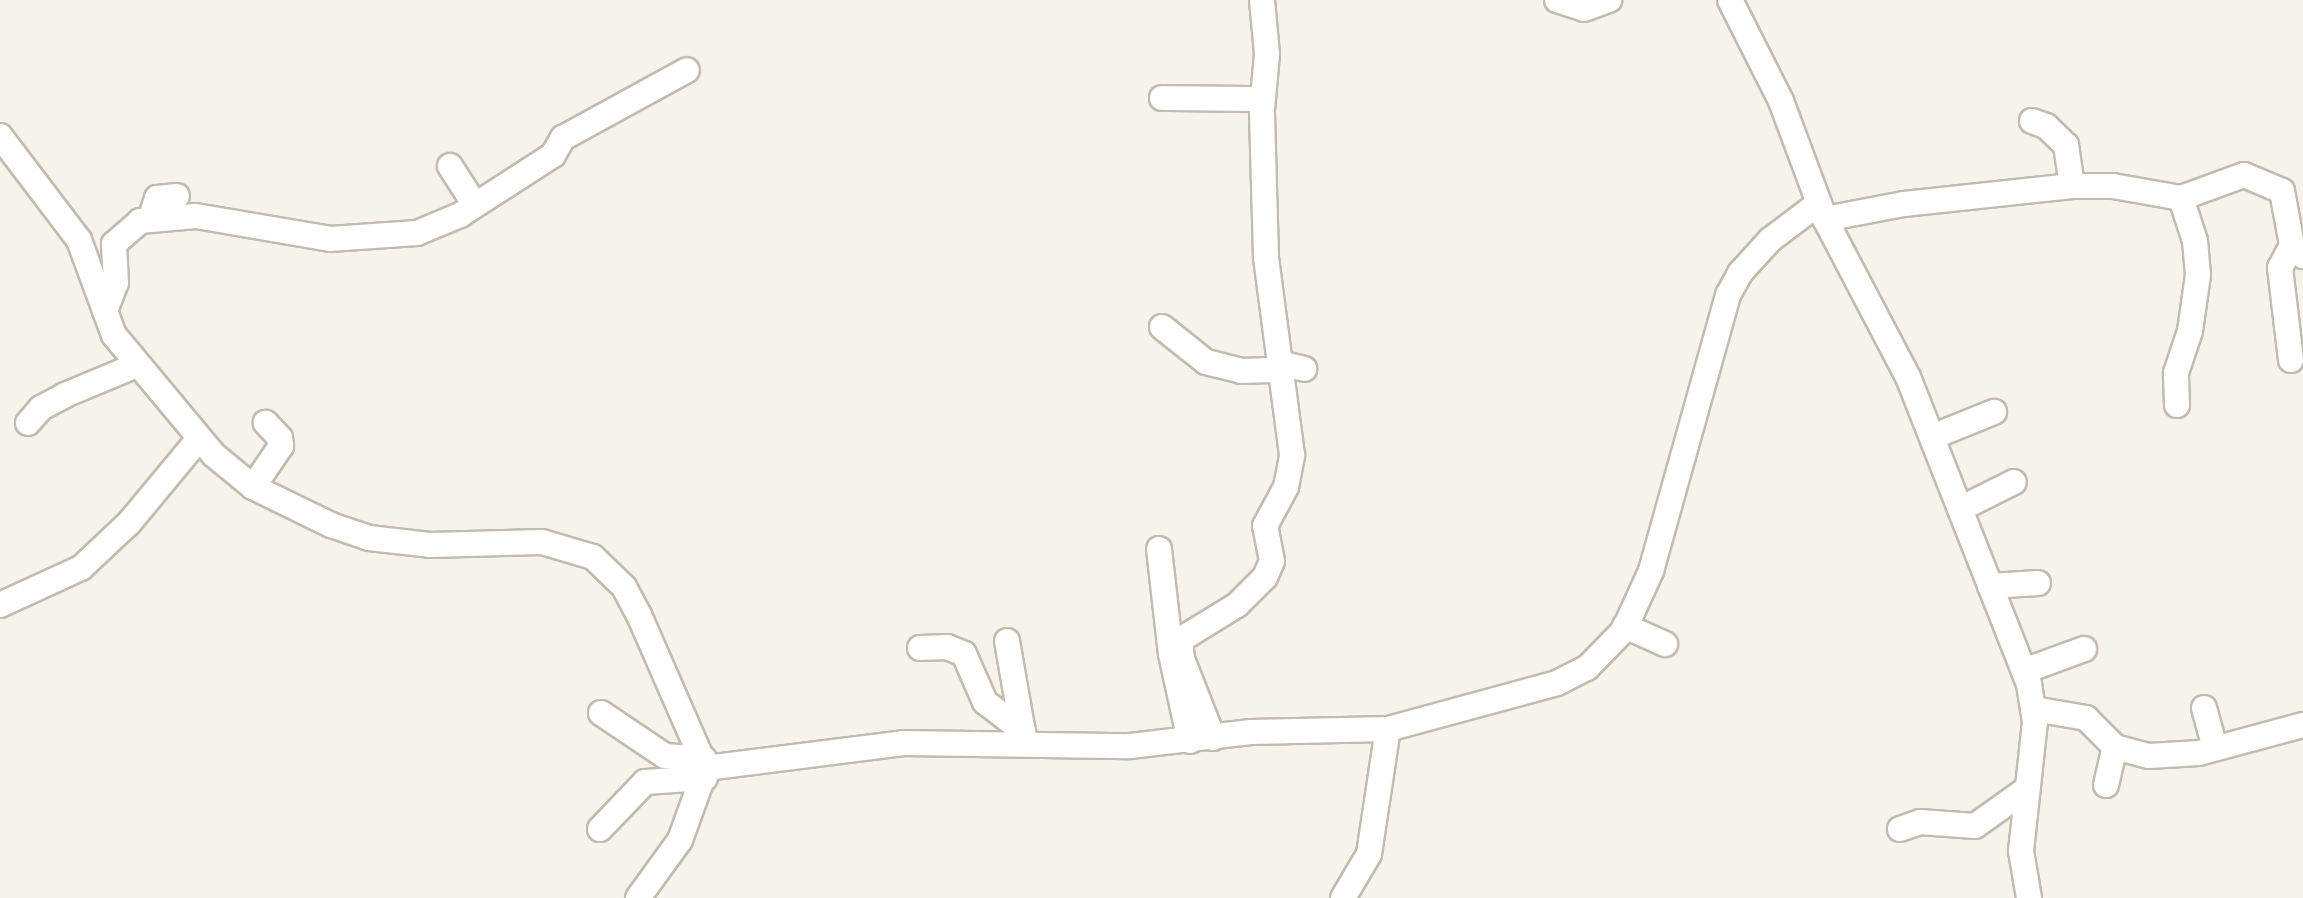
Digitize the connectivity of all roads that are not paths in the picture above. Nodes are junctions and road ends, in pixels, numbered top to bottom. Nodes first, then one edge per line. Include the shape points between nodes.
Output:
1 (1262, 0) edge
2 (1557, 0) edge
3 (1609, 0) edge
4 (1730, 0) edge
5 (687, 70) dead end
6 (1162, 98) dead end
7 (1262, 99) junction
8 (2032, 121) dead end
9 (0, 136) edge
10 (450, 166) dead end
11 (2072, 186) junction
12 (177, 196) dead end
13 (2181, 198) junction
14 (475, 205) junction
15 (1822, 211) junction
16 (150, 218) junction
17 (2298, 251) edge
18 (105, 311) junction
19 (1163, 327) dead end
20 (2291, 360) dead end
21 (137, 365) junction
22 (1287, 368) junction
23 (2177, 405) dead end
24 (1994, 412) dead end
25 (28, 423) dead end
26 (266, 424) dead end
27 (1932, 437) junction
28 (198, 440) junction
29 (2014, 482) dead end
30 (253, 486) junction
31 (1960, 509) junction
32 (1159, 549) dead end
33 (2038, 583) dead end
34 (1990, 586) junction
35 (0, 605) edge
36 (1625, 626) junction
37 (1007, 641) dead end
38 (1665, 644) dead end
39 (920, 648) dead end
40 (2084, 649) dead end
41 (2024, 671) junction
42 (2204, 708) dead end
43 (2034, 709) junction
44 (601, 713) dead end
45 (2303, 725) edge
46 (1388, 729) junction
47 (1024, 737) junction
48 (1202, 740) junction
49 (2115, 747) junction
50 (2215, 748) junction
51 (705, 769) junction
52 (2106, 786) dead end
53 (2028, 788) junction
54 (600, 829) dead end
55 (1900, 829) dead end
56 (638, 898) edge
57 (1343, 898) edge
58 (2029, 898) edge

1 - 7 street via 1267,54
2 - 3 street via 1584,9
4 - 15 street via 1781,102
5 - 14 street via 563,138 553,155
6 - 7 street
7 - 22 street via 1266,257
8 - 11 street via 2046,126 2066,145
9 - 18 street via 79,240
10 - 14 street
11 - 13 street via 2113,186
11 - 15 street
12 - 16 street via 157,198
13 - 17 street via 2244,176 2273,185 2288,202
13 - 23 street via 2195,241 2198,275 2190,331 2176,373
14 - 16 street via 417,233 352,239 291,236 197,216
15 - 27 street via 1908,377
15 - 36 street via 1770,240 1740,273 1728,295 1651,571
16 - 18 street via 117,237 116,283
17 - 20 street via 2280,268
18 - 21 street via 114,335
19 - 22 street via 1206,362 1241,371
21 - 25 street via 65,395 41,408
21 - 28 street
22 - 48 street via 1292,455 1286,487 1265,526 1272,561 1265,577 1237,605 1180,640
24 - 27 street
26 - 30 street via 281,438 281,446
27 - 31 street
28 - 30 street
28 - 35 street via 129,523 82,568
29 - 31 street
30 - 51 street via 331,525 369,538 430,545 542,542 593,557 624,587 639,615
31 - 34 street
32 - 48 street via 1171,654
33 - 34 street
34 - 41 street
36 - 38 street
36 - 46 street via 1587,668 1557,683
37 - 47 street
39 - 47 street via 947,647 964,653 985,702
40 - 41 street
41 - 43 street
42 - 50 street
43 - 49 street via 2086,718
43 - 53 street
44 - 51 street via 665,756
45 - 50 street
46 - 48 street via 1251,732
46 - 57 street via 1369,854
47 - 48 street via 1130,746
47 - 51 street via 903,743
49 - 50 street via 2149,756
49 - 52 street
51 - 54 street via 645,782
51 - 56 street via 680,840
53 - 55 street via 1975,826 1920,822
53 - 58 street via 2021,851

